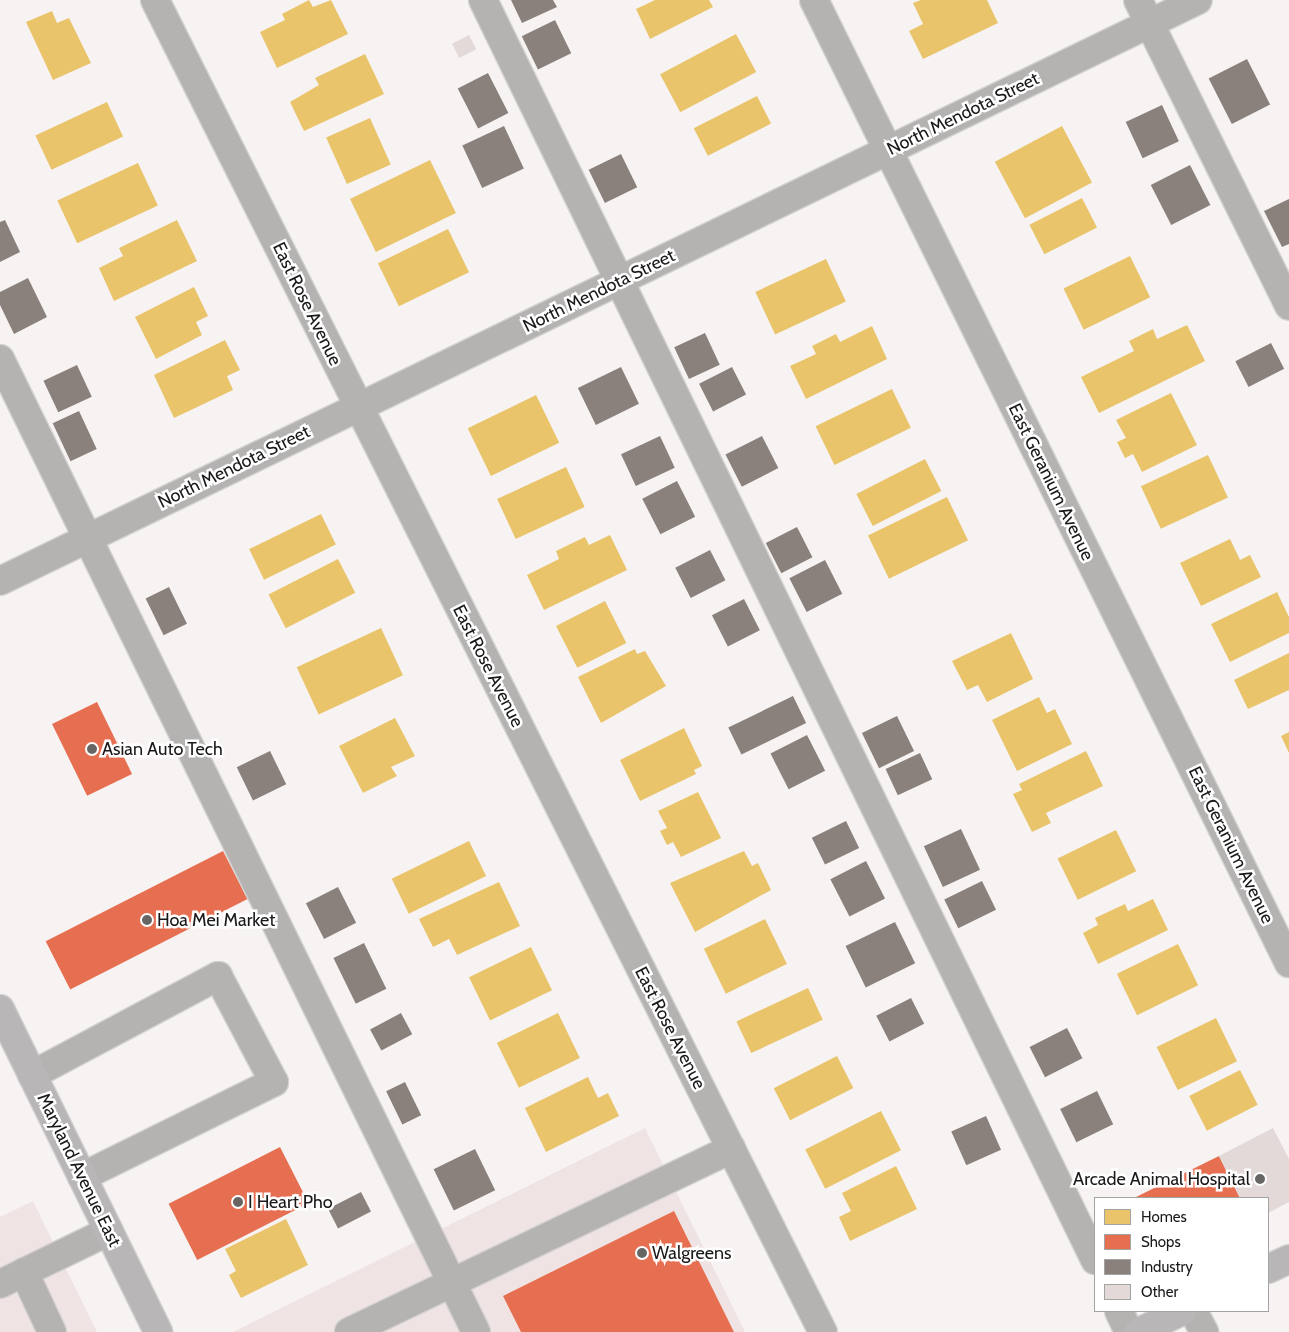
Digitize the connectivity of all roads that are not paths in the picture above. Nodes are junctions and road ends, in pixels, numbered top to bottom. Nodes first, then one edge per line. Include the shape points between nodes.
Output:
1 (155, 0) edge
2 (483, 0) edge
3 (814, 0) edge
4 (1198, 0) edge
5 (1144, 12) edge
6 (888, 150) junction
7 (621, 280) junction
8 (1289, 306) edge
9 (0, 359) edge
10 (358, 407) junction
11 (88, 538) junction
12 (0, 581) edge
13 (1289, 963) edge
14 (0, 1009) edge
15 (32, 1075) junction
16 (731, 1148) junction
17 (82, 1177) junction
18 (109, 1231) junction
19 (1094, 1258) edge
20 (1289, 1259) edge
21 (1269, 1269) edge
22 (24, 1272) junction
23 (452, 1282) junction
24 (0, 1284) edge
25 (1119, 1312) edge
26 (1180, 1312) edge
27 (1194, 1312) edge
28 (52, 1332) edge
29 (158, 1332) edge
30 (349, 1332) edge
31 (476, 1332) edge
32 (823, 1332) edge
33 (1129, 1332) edge
34 (1139, 1332) edge
35 (1204, 1332) edge

1 - 10 street, East Rose Avenue
2 - 7 street
3 - 6 street, East Geranium Avenue
4 - 5 street, North Mendota Street
5 - 6 street, North Mendota Street
5 - 8 street
6 - 7 street, North Mendota Street
6 - 13 street, East Geranium Avenue
7 - 10 street, North Mendota Street
7 - 19 street
9 - 11 street
10 - 11 street, North Mendota Street
10 - 16 street, East Rose Avenue
11 - 12 street, North Mendota Street
11 - 23 street
14 - 15 main road, Maryland Avenue East
15 - 17 main road, Maryland Avenue East
15 - 17 street via 218,976 274,1082
16 - 23 street
16 - 32 street, East Rose Avenue
17 - 18 main road, Maryland Avenue East
18 - 22 street
18 - 29 main road, Maryland Avenue East
20 - 21 main road
22 - 24 street
22 - 28 street
23 - 30 street
23 - 31 street
25 - 33 street
26 - 34 main road
27 - 35 street

